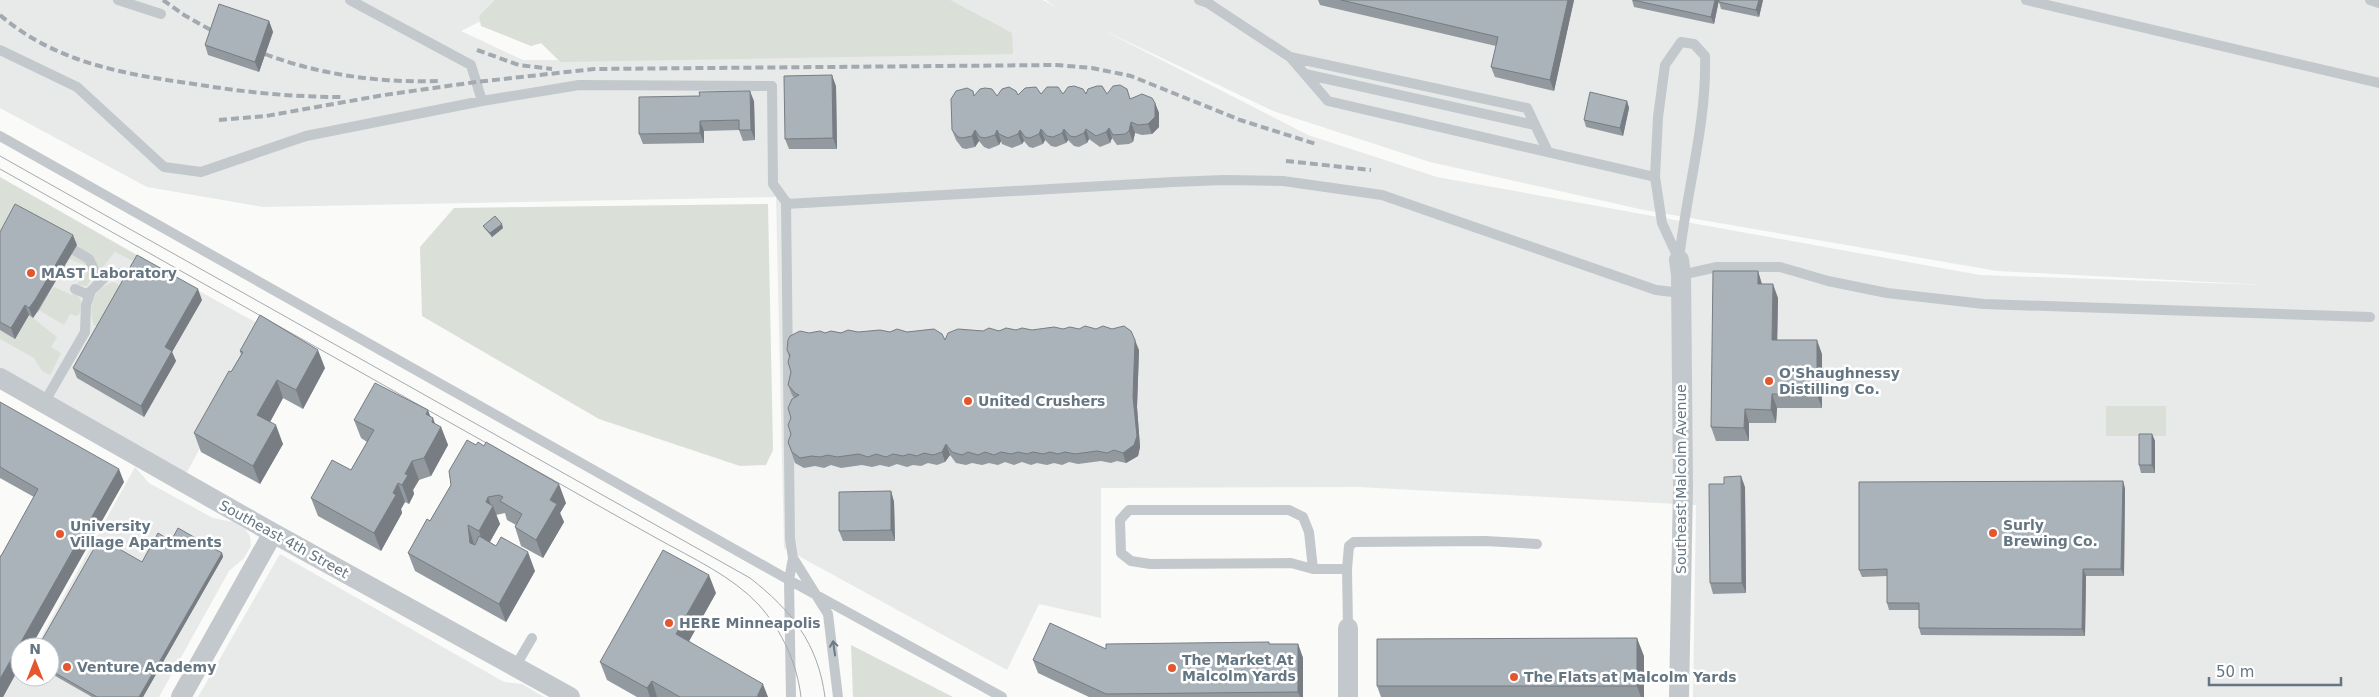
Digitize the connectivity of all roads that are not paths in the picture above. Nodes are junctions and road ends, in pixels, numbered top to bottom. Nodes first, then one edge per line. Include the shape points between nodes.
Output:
1 (118, 0) edge
2 (350, 0) edge
3 (1199, 0) edge
4 (2026, 0) edge
5 (2370, 0) edge
6 (2379, 3) edge
7 (161, 14) dead end
8 (0, 50) edge
9 (1290, 57) junction
10 (1305, 74) junction
11 (2379, 83) edge
12 (482, 101) junction
13 (1535, 126) junction
14 (0, 136) edge
15 (1547, 150) junction
16 (1655, 177) junction
17 (786, 204) junction
18 (74, 250) edge
19 (1680, 276) junction
20 (133, 279) edge
21 (99, 280) junction
22 (75, 289) dead end
23 (89, 295) junction
24 (2370, 317) dead end
25 (0, 378) edge
26 (44, 403) junction
27 (273, 533) junction
28 (1537, 544) dead end
29 (793, 558) junction
30 (1313, 569) junction
31 (1347, 569) junction
32 (789, 580) junction
33 (816, 594) junction
34 (1348, 628) joint
35 (532, 638) dead end
36 (515, 667) junction
37 (182, 697) edge
38 (570, 697) edge
39 (791, 697) edge
40 (838, 697) edge
41 (1002, 697) edge
42 (1348, 697) edge
43 (1679, 697) edge

1 - 7 lane
2 - 12 lane via 471,66
3 - 9 lane
4 - 11 lane
5 - 6 lane
8 - 12 lane via 77,87 164,167 201,172 306,136
9 - 10 lane
9 - 13 lane via 1527,108
10 - 13 lane
10 - 15 lane via 1328,101
12 - 17 lane via 579,85 772,86 773,184
13 - 15 lane
14 - 32 lane
15 - 16 lane
16 - 19 lane via 1662,223
16 - 19 lane via 1665,65 1681,42 1694,44 1705,56 1706,89 1682,227
17 - 19 lane via 1174,182 1283,181 1382,195 1656,290
17 - 29 lane via 790,539
18 - 21 lane via 88,259
19 - 24 lane via 1717,267 1780,267 1887,293 1984,304
19 - 43 street, Southeast Malcolm Avenue via 1682,487
20 - 21 lane via 120,273 108,274
21 - 23 lane
22 - 23 lane
23 - 26 lane via 85,332
25 - 26 street, Southeast 4th Street
26 - 27 street, Southeast 4th Street
27 - 36 street, Southeast 4th Street
27 - 37 street
28 - 31 lane via 1354,542 1349,546
29 - 32 lane
29 - 33 lane
30 - 30 lane via 1291,563 1150,564 1132,561 1121,553 1120,520 1128,510 1289,510 1303,517 1309,532
30 - 31 lane
31 - 34 lane
32 - 33 lane
32 - 39 lane
40 -> 33 lane via 828,614
33 - 41 lane
34 - 42 street
35 - 36 lane
36 - 38 street, Southeast 4th Street

